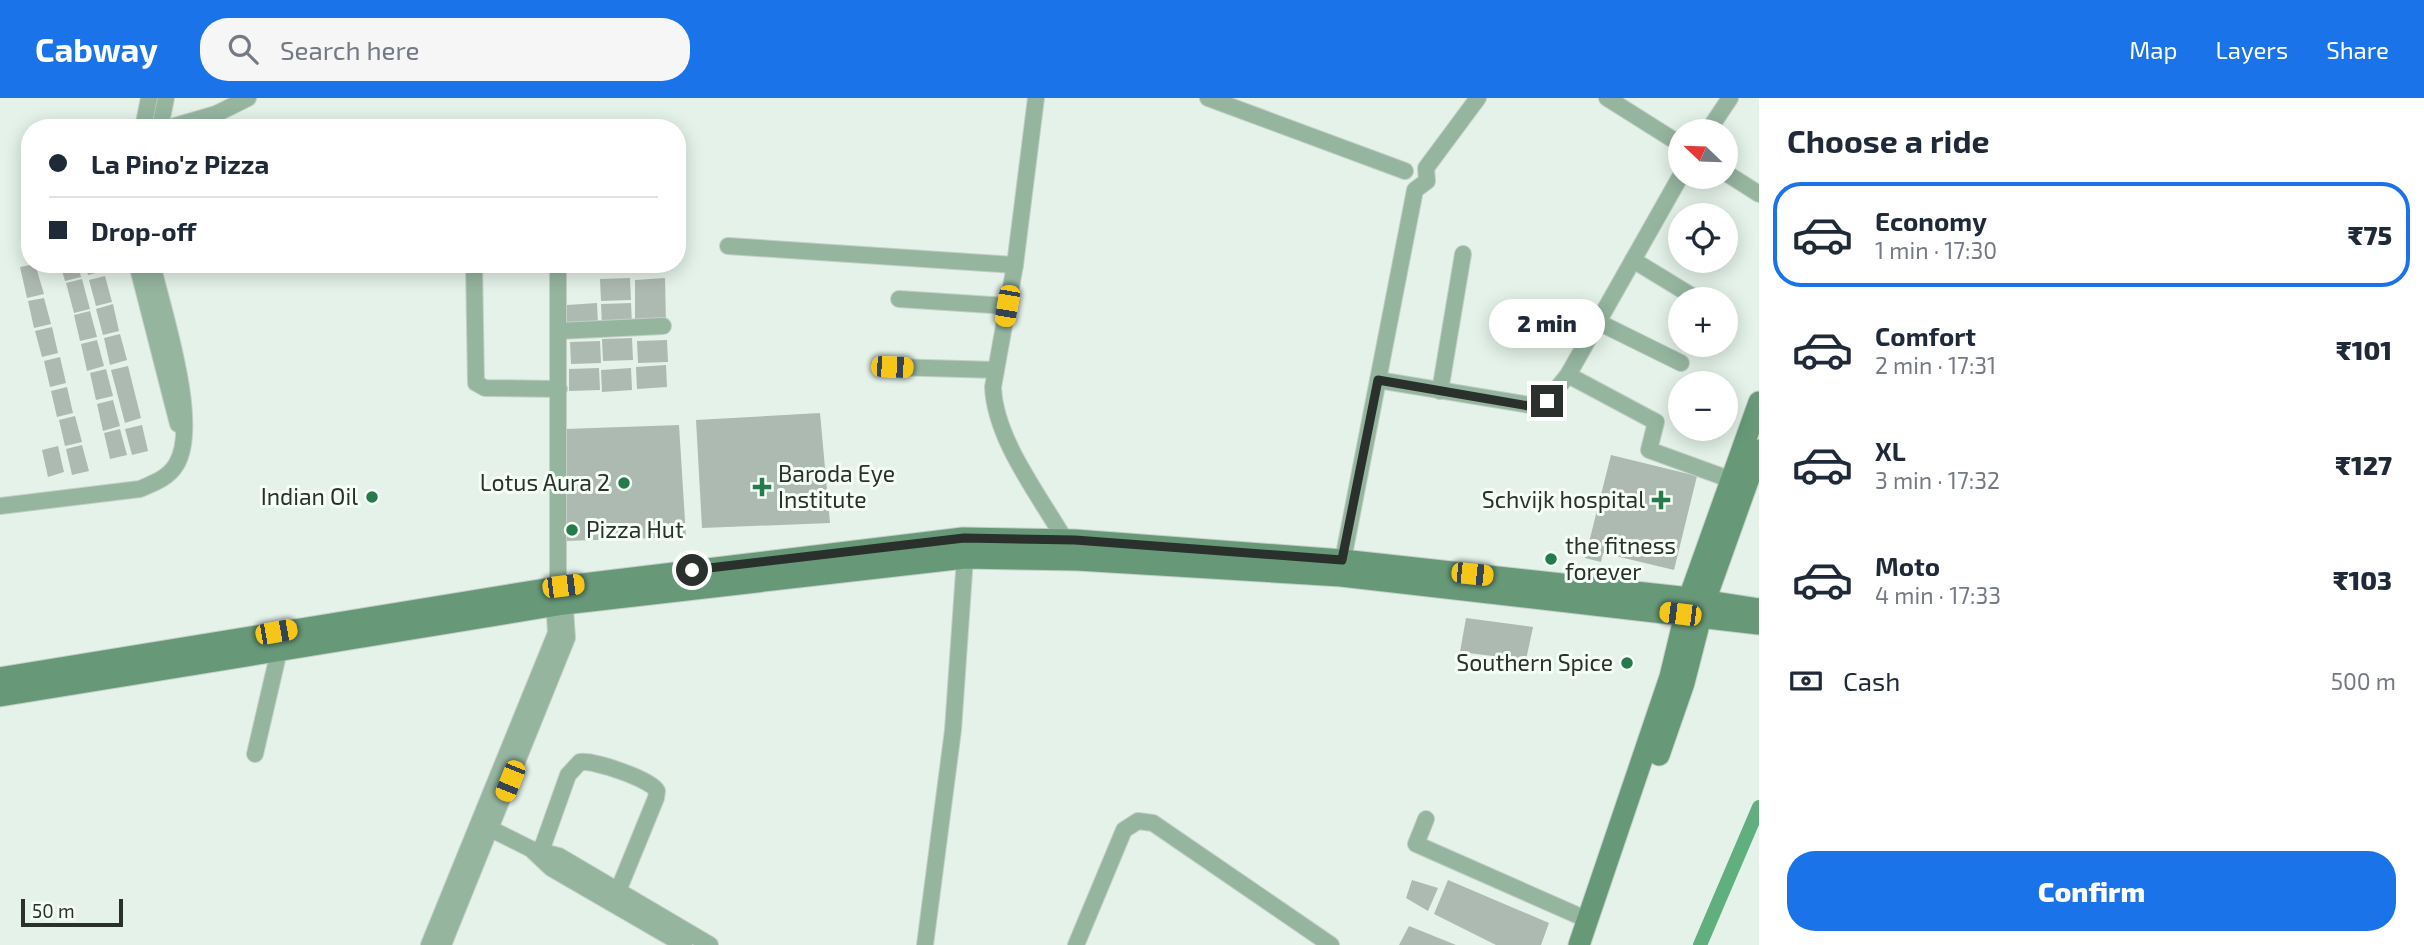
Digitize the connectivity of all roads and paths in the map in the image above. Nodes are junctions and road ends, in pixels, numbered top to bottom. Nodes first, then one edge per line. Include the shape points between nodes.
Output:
1 (149, 98) edge
2 (166, 98) edge
3 (248, 98) edge
4 (1036, 98) edge
5 (1208, 98) edge
6 (1478, 98) edge
7 (1607, 98) edge
8 (1730, 98) edge
9 (145, 119) edge
10 (162, 119) edge
11 (199, 119) edge
12 (1716, 119) edge
13 (1668, 136) edge
14 (1426, 168) junction
15 (1405, 171) junction
16 (1738, 181) edge
17 (1673, 189) edge
18 (1415, 190) junction
19 (1759, 194) edge
20 (728, 246) dead end
21 (1463, 254) dead end
22 (1633, 260) junction
23 (1015, 265) junction
24 (139, 273) edge
25 (154, 273) edge
26 (474, 273) edge
27 (558, 273) edge
28 (1677, 287) edge
29 (899, 299) dead end
30 (1007, 306) junction
31 (1598, 322) junction
32 (663, 326) dead end
33 (559, 331) junction
34 (1681, 363) dead end
35 (892, 367) dead end
36 (996, 370) junction
37 (1568, 375) junction
38 (1378, 380) junction
39 (559, 389) junction
40 (1440, 391) junction
41 (1759, 402) edge
42 (185, 447) junction
43 (1759, 450) edge
44 (1738, 482) junction
45 (0, 506) edge
46 (1065, 540) junction
47 (965, 558) junction
48 (1342, 568) junction
49 (559, 594) junction
50 (1695, 608) junction
51 (1759, 609) edge
52 (1759, 624) edge
53 (277, 641) junction
54 (0, 678) edge
55 (0, 696) edge
56 (255, 754) dead end
57 (1426, 819) dead end
58 (486, 826) junction
59 (536, 850) junction
60 (618, 891) junction
61 (1588, 920) junction
62 (429, 945) edge
63 (443, 945) edge
64 (684, 945) edge
65 (710, 945) edge
66 (925, 945) edge
67 (1076, 945) edge
68 (1331, 945) edge
69 (1579, 945) edge
70 (1592, 945) edge

1 - 9 street
2 - 10 street
3 - 11 street
4 - 23 street
5 - 15 street
6 - 14 street
7 - 13 street
8 - 12 street
14 - 15 street via 1416,164
14 - 18 street via 1427,181
15 - 18 street via 1406,182
16 - 19 street
17 - 22 street
18 - 38 street
20 - 23 street
21 - 40 street
22 - 28 street
22 - 31 street
23 - 30 street
24 - 42 street
25 - 42 street via 183,397
26 - 39 street via 476,383 485,388
27 - 33 street
29 - 30 street
30 - 36 street
31 - 34 street
31 - 37 street
32 - 33 street
33 - 39 street
35 - 36 street
36 - 46 street via 993,402 1000,428
37 - 40 street via 1547,401 1536,406
37 - 44 street via 1656,422 1649,450
38 - 40 street
38 - 48 street
39 - 49 street
41 - 44 main road
42 - 45 street via 168,474 140,489
43 - 44 main road
44 - 50 main road
46 - 48 main road
46 - 49 main road via 964,538
47 - 48 main road
47 - 49 main road
47 - 66 street via 953,730
48 - 50 main road
49 - 53 main road
49 - 58 street via 556,633
50 - 51 main road
50 - 52 main road
50 - 61 main road
50 - 70 main road via 1684,683
53 - 54 main road
53 - 55 main road
53 - 56 street
57 - 61 street via 1416,844
58 - 59 street
58 - 62 street
58 - 63 street
59 - 60 street via 559,856
59 - 60 street via 568,775 580,762 650,782 656,798
59 - 64 street via 551,868
60 - 65 street
61 - 69 main road
67 - 68 street via 1124,830 1138,821 1153,823

